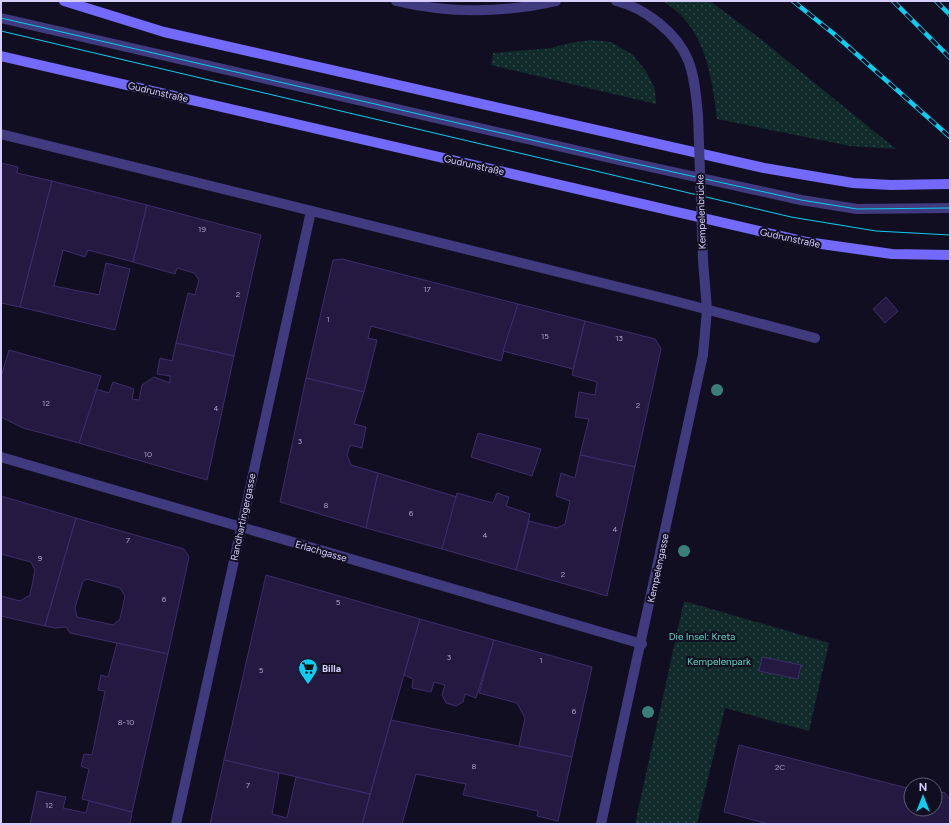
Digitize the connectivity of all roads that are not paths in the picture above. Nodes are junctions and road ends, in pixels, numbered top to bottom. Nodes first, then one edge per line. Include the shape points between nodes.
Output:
1 (64, 1) edge
2 (396, 1) edge
3 (556, 1) edge
4 (616, 1) edge
5 (1, 18) edge
6 (1, 56) edge
7 (1, 134) edge
8 (950, 184) edge
9 (950, 208) edge
10 (311, 211) junction
11 (950, 255) edge
12 (707, 310) junction
13 (816, 338) dead end
14 (1, 457) edge
15 (241, 527) junction
16 (642, 644) junction
17 (176, 824) edge
18 (601, 824) edge

1 - 8 main road via 164,32 764,168 853,183
2 - 3 street via 458,11 499,11
4 - 12 street, Kempelenbrücke, bridge via 644,12 661,26 688,60 695,83
5 - 9 street via 800,200 857,209
6 - 11 main road, Gudrunstraße via 807,242 892,254
7 - 10 street
10 - 12 street
10 - 15 street, Randhartingergasse
12 - 13 street
12 - 16 street, Kempelengasse via 703,355
14 - 15 street, Erlachgasse
15 - 16 street, Erlachgasse
15 - 17 street, Randhartingergasse
16 - 18 street, Kempelengasse

